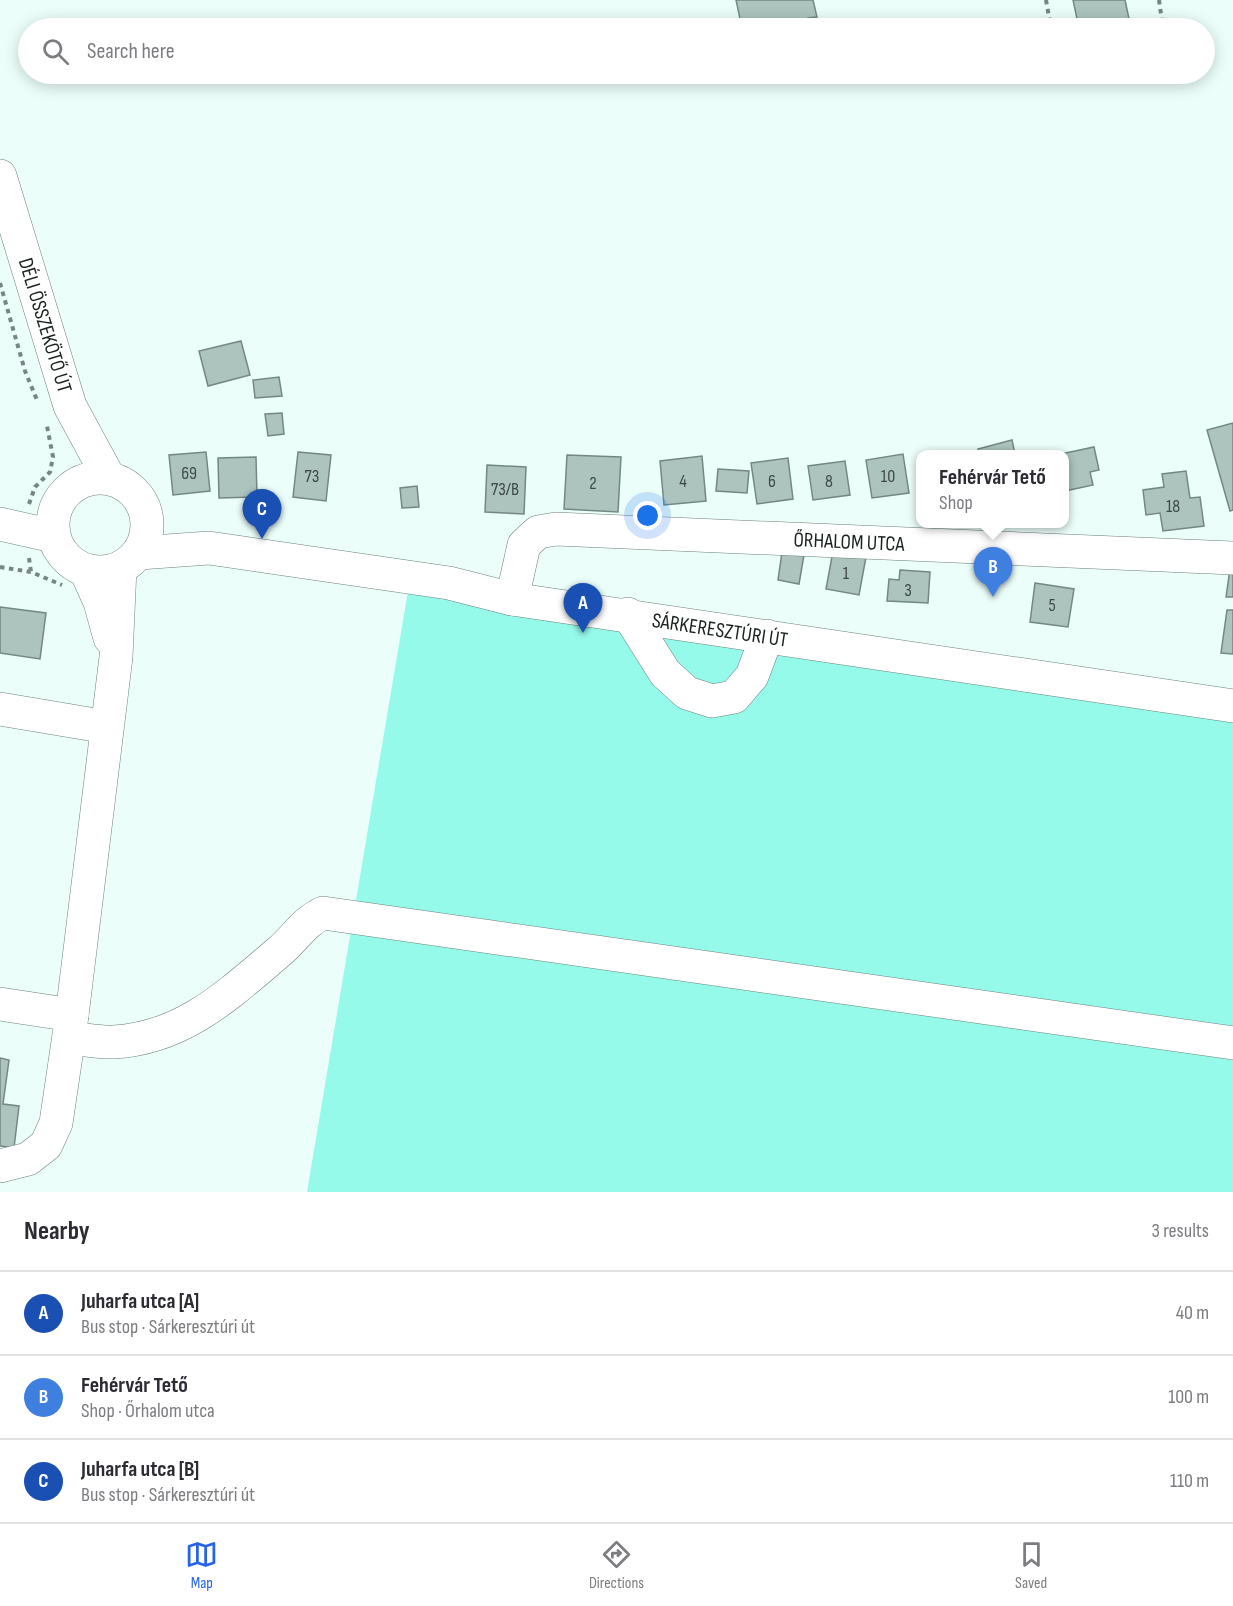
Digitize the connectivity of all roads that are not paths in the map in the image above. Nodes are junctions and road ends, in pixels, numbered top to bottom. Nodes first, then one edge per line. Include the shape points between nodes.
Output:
1 (0, 176) edge
2 (52, 411) junction
3 (109, 478) junction
4 (73, 485) junction
5 (146, 512) junction
6 (27, 521) edge
7 (209, 548) junction
8 (1233, 558) edge
9 (129, 560) junction
10 (86, 571) junction
11 (512, 599) junction
12 (628, 614) junction
13 (766, 636) junction
14 (116, 657) junction
15 (1233, 706) edge
16 (0, 709) edge
17 (107, 727) junction
18 (0, 1004) edge
19 (70, 1026) junction
20 (1233, 1043) edge
21 (0, 1166) edge

1 - 2 main road, DÉLI ÖSSZEKÖTŐ ÚT
2 - 3 main road, DÉLI ÖSSZEKÖTŐ ÚT
2 - 4 main road, DÉLI ÖSSZEKÖTŐ ÚT
3 - 4 main road via 91,478
3 - 5 main road via 125,484 138,496
4 - 6 main road
5 - 7 main road, SÁRKERESZTÚRI ÚT
5 - 9 main road via 147,526
6 - 10 main road via 65,558
7 - 9 main road, SÁRKERESZTÚRI ÚT
7 - 11 main road, SÁRKERESZTÚRI ÚT via 449,583
8 - 11 main road, ŐRHALOM UTCA via 556,529 538,532 524,545
9 - 10 main road via 109,572
9 - 14 main road
10 - 14 main road via 100,602
11 - 12 main road, SÁRKERESZTÚRI ÚT
12 - 13 main road, SÁRKERESZTÚRI ÚT
12 - 13 main road via 665,673 687,693 712,700 734,697 752,676
13 - 15 main road, SÁRKERESZTÚRI ÚT
14 - 17 main road
16 - 17 main road
17 - 19 main road
18 - 19 main road
19 - 20 main road via 113,1042 154,1035 211,1009 296,937 307,921 323,913
19 - 21 main road via 56,1124 46,1145 28,1159

